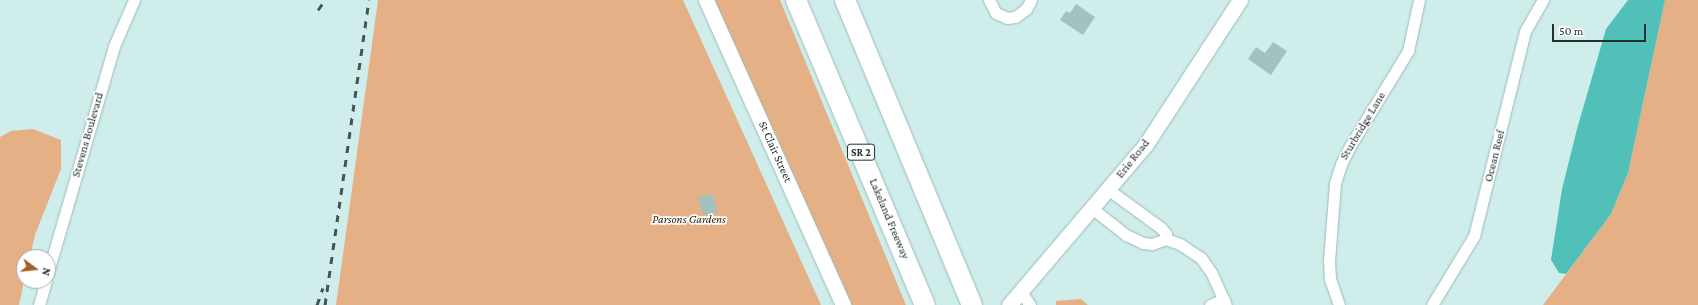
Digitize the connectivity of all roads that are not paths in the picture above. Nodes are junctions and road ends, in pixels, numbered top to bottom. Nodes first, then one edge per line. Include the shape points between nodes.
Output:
1 (134, 0) edge
2 (706, 0) edge
3 (796, 0) edge
4 (845, 0) edge
5 (990, 0) edge
6 (1031, 0) edge
7 (1240, 0) edge
8 (1419, 0) edge
9 (1543, 0) edge
10 (1109, 190) junction
11 (1093, 209) junction
12 (1166, 239) junction
13 (55, 249) edge
14 (43, 289) edge
15 (1020, 291) junction
16 (1225, 302) edge
17 (971, 303) edge
18 (38, 305) edge
19 (843, 305) edge
20 (925, 305) edge
21 (1009, 305) edge
22 (1030, 305) edge
23 (1210, 305) edge
24 (1339, 305) edge
25 (1432, 305) edge

1 - 13 street, Stevens Boulevard via 114,46
2 - 19 street, St Clair Street
3 - 20 highway, Lakeland Freeway / SR 2
4 - 17 highway
5 - 6 street via 996,13 1007,18 1015,17 1026,9
7 - 10 street, Erie Road via 1146,144
8 - 24 street, Sturbridge Lane via 1408,51 1350,146 1335,183 1329,261 1330,279
9 - 25 street, Ocean Reef via 1525,30 1474,236
10 - 11 street, Erie Road
10 - 12 street via 1161,228 1166,234
11 - 12 street via 1126,235 1143,243 1152,244
11 - 15 street, Erie Road
12 - 16 street via 1180,244 1201,258
14 - 18 street
15 - 21 street, Erie Road
15 - 22 street
16 - 23 street

